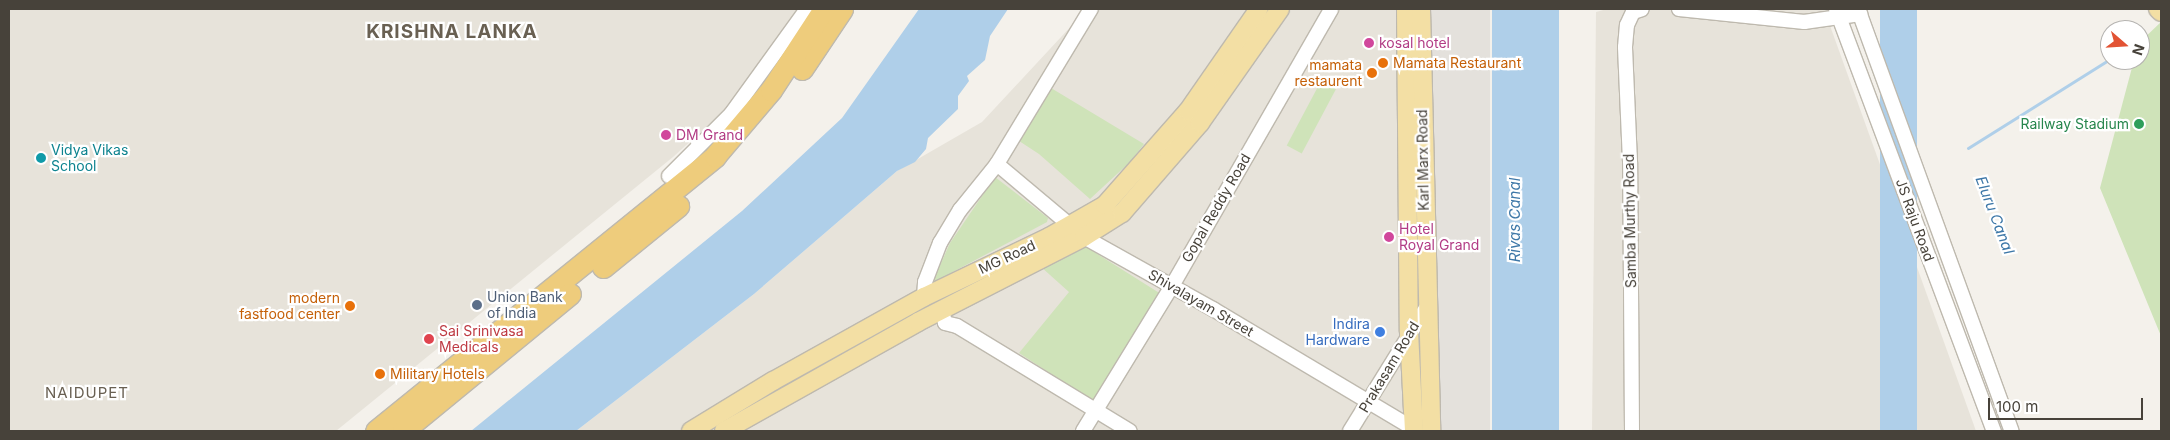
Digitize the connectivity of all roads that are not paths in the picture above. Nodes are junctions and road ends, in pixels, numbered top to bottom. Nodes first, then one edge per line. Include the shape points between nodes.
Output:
1 (807, 9) edge
2 (824, 9) edge
3 (842, 9) edge
4 (1091, 9) edge
5 (1259, 9) edge
6 (1280, 9) edge
7 (1331, 9) edge
8 (1406, 9) edge
9 (1421, 9) edge
10 (1679, 9) edge
11 (2158, 9) edge
12 (1638, 10) edge
13 (1859, 11) edge
14 (2161, 12) edge
15 (1838, 13) edge
16 (997, 164) junction
17 (669, 176) dead end
18 (1069, 226) junction
19 (1084, 237) junction
20 (1172, 286) junction
21 (924, 297) junction
22 (1429, 303) junction
23 (943, 317) junction
24 (1409, 332) junction
25 (1367, 401) junction
26 (1094, 412) junction
27 (410, 427) edge
28 (376, 431) edge
29 (691, 431) edge
30 (724, 431) edge
31 (1083, 431) edge
32 (1130, 431) edge
33 (1350, 431) edge
34 (1420, 431) edge
35 (1632, 431) edge
36 (1994, 431) edge
37 (2012, 431) edge

1 - 17 street via 730,114
2 - 28 highway via 771,90 715,156
3 - 27 highway via 783,96 721,170
4 - 16 street
5 - 18 main road, MG Road via 1160,146 1105,204
6 - 19 main road, MG Road via 1200,123 1168,162 1122,213
7 - 20 street, Gopal Reddy Road
8 - 24 main road, Karl Marx Road
9 - 22 main road, Karl Marx Road
10 - 15 street via 1804,22
11 - 14 main road
12 - 35 street, Samba Murthy Road via 1627,25 1625,47 1630,162
13 - 15 street
13 - 37 street, JS Raju Road
15 - 36 street, JS Raju Road
16 - 18 street, Shivalayam Street
16 - 21 street via 960,210 940,243 925,282
18 - 19 street, Shivalayam Street
18 - 21 main road, MG Road
19 - 20 street, Shivalayam Street
19 - 23 main road, MG Road
20 - 25 street, Shivalayam Street
20 - 26 street, Gopal Reddy Road
21 - 29 main road, MG Road
22 - 24 street, Prakasam Road
22 - 34 main road, Karl Marx Road
23 - 26 street
23 - 30 main road, MG Road
24 - 25 street, Prakasam Road
24 - 34 main road, Karl Marx Road
25 - 33 street, Prakasam Road
25 - 34 street, Shivalayam Street
26 - 31 street, Gopal Reddy Road
26 - 32 street

